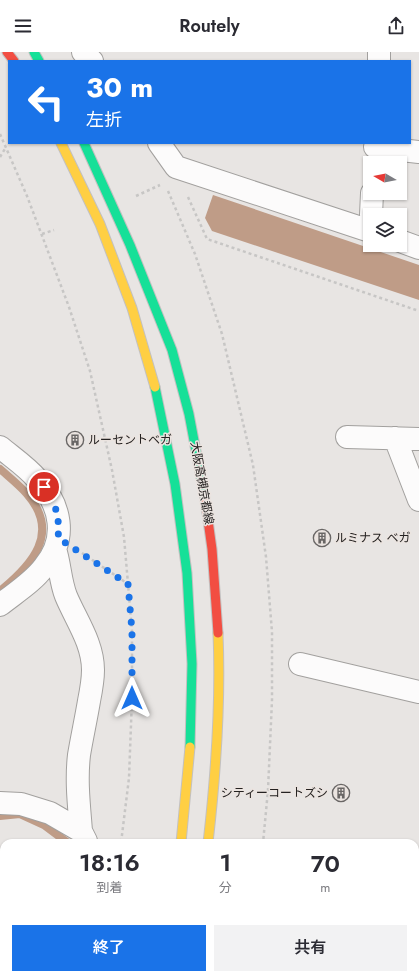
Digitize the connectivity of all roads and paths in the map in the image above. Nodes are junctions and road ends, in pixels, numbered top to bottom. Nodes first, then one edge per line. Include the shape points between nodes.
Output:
1 (7, 52) edge
2 (83, 52) edge
3 (13, 60) edge
4 (91, 60) edge
5 (0, 134) edge
6 (62, 144) edge
7 (85, 144) edge
8 (160, 144) edge
9 (6, 147) junction
10 (374, 151) edge
11 (419, 152) edge
12 (0, 157) edge
13 (165, 184) dead end
14 (168, 191) dead end
15 (188, 196) dead end
16 (129, 199) dead end
17 (363, 229) edge
18 (54, 230) dead end
19 (42, 234) junction
20 (407, 244) edge
21 (419, 248) edge
22 (419, 311) edge
23 (347, 438) dead end
24 (395, 438) junction
25 (419, 439) edge
26 (0, 447) edge
27 (419, 500) edge
28 (56, 543) junction
29 (128, 584) junction
30 (0, 605) edge
31 (300, 664) dead end
32 (419, 692) edge
33 (0, 803) edge
34 (84, 837) edge
35 (122, 839) edge
36 (182, 839) edge
37 (208, 839) edge
38 (263, 839) edge

1 - 3 main road
2 - 4 street
5 - 9 path
6 - 36 main road via 106,239 133,311 166,438 180,515 190,599 193,667 187,799
7 - 37 main road, 大阪高槻京都線 via 97,168 172,349 188,409 201,476 210,532 218,658 218,720
8 - 17 street via 176,167
9 - 12 path
9 - 19 path
10 - 11 street
13 - 16 path
14 - 38 path via 195,254 222,334 254,465 266,557 272,632 272,700
15 - 22 path via 207,239
18 - 19 path
19 - 29 path via 90,371 124,536
20 - 21 street
23 - 24 street
24 - 25 street
24 - 27 street
26 - 28 street via 36,477 51,496 58,516
28 - 29 path
28 - 30 street via 44,568
28 - 34 street via 66,595 90,647 93,662 93,678 77,776
29 - 35 path via 132,631 132,698 129,778
31 - 32 street
33 - 34 street via 21,804 50,813

